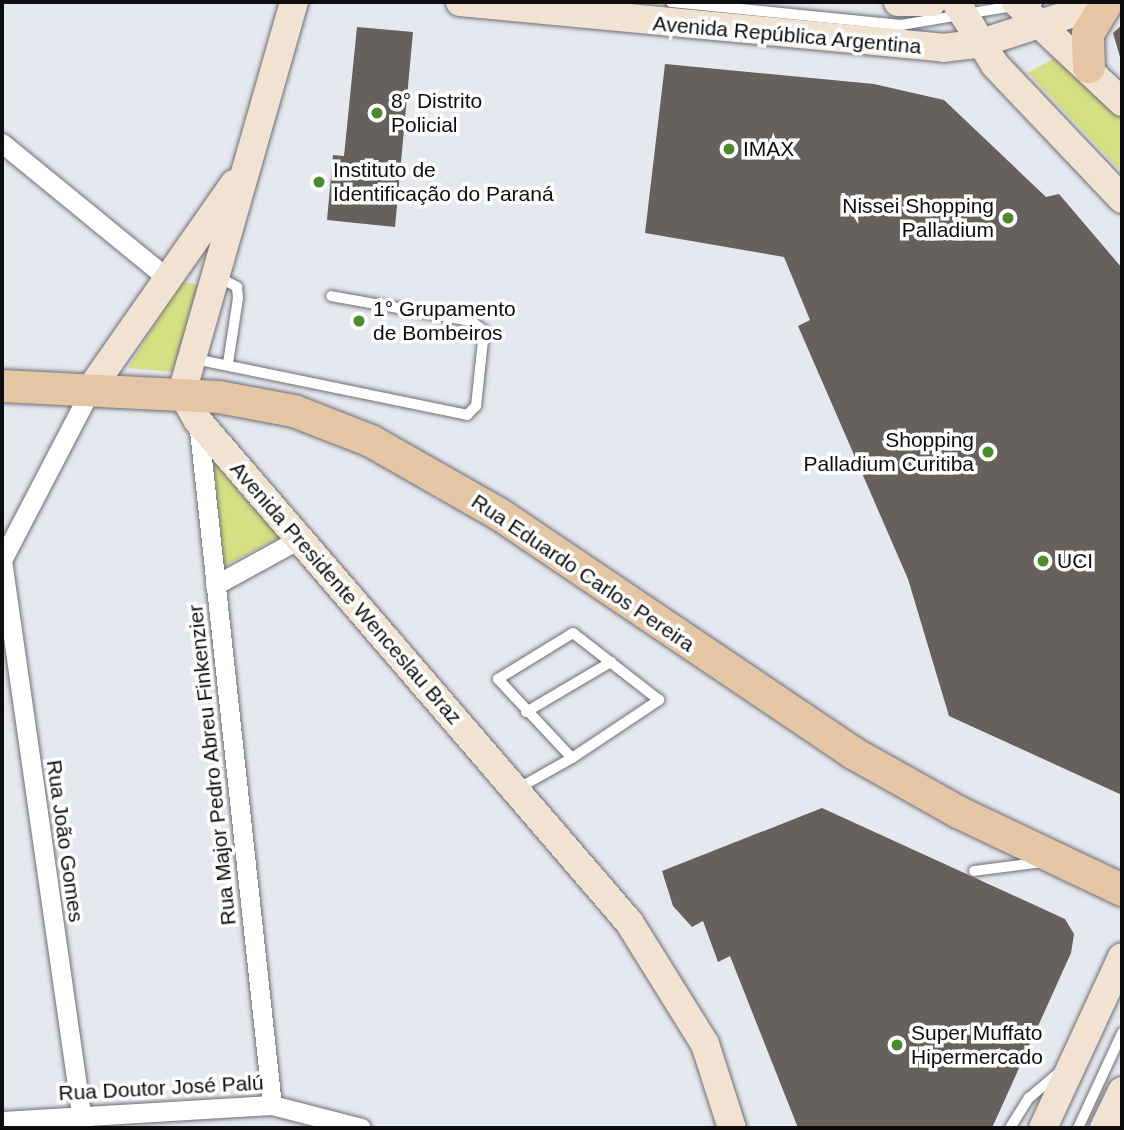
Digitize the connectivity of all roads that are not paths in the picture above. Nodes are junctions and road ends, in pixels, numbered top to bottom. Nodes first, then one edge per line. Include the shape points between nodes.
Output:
1 (294, 2) edge
2 (460, 2) edge
3 (671, 2) edge
4 (898, 2) edge
5 (932, 2) edge
6 (1107, 2) edge
7 (1028, 8) edge
8 (961, 10) edge
9 (978, 44) junction
10 (1089, 67) junction
11 (1122, 102) edge
12 (2, 143) edge
13 (247, 164) junction
14 (1122, 199) edge
15 (216, 275) junction
16 (167, 279) junction
17 (331, 296) dead end
18 (191, 359) junction
19 (228, 363) junction
20 (2, 386) edge
21 (92, 387) junction
22 (182, 393) junction
23 (198, 421) junction
24 (299, 539) junction
25 (2, 560) edge
26 (215, 585) junction
27 (7, 630) edge
28 (611, 662) junction
29 (526, 712) junction
30 (572, 758) junction
31 (516, 790) junction
32 (1057, 860) junction
33 (974, 871) dead end
34 (1122, 890) edge
35 (1122, 957) edge
36 (1122, 1032) edge
37 (1073, 1063) junction
38 (1122, 1091) edge
39 (272, 1105) junction
40 (2, 1121) edge
41 (82, 1121) edge
42 (361, 1128) edge
43 (732, 1128) edge
44 (1010, 1128) edge
45 (1043, 1128) edge
46 (1078, 1128) edge
47 (1104, 1128) edge

1 - 13 street
2 - 9 street, Avenida República Argentina via 897,47
3 - 8 lane via 901,25
4 - 5 street, Avenida República Argentina
6 - 7 street, Avenida República Argentina
6 - 10 main road via 1088,34
7 - 8 lane
7 - 9 street, Avenida República Argentina
7 - 10 street
8 - 9 street
9 - 14 street
10 - 11 street
12 - 16 street
13 - 15 street
13 - 16 street
15 - 18 street
15 - 19 lane via 237,287 239,298
16 - 21 street
17 - 19 lane via 471,321 484,331 476,406 467,415
18 - 19 lane
18 - 22 street
20 - 21 main road, Rua Eduardo Carlos Pereira
21 - 22 main road, Rua Eduardo Carlos Pereira
21 - 25 street
22 - 23 street, Avenida Presidente Wenceslau Braz
22 - 32 main road, Rua Eduardo Carlos Pereira via 294,411 416,464 853,753
23 - 24 street, Avenida Presidente Wenceslau Braz
23 - 26 street, Rua Major Pedro Abreu Finkenzier
24 - 26 street
24 - 31 street, Avenida Presidente Wenceslau Braz
25 - 27 street, Rua João Gomes
26 - 39 street, Rua Major Pedro Abreu Finkenzier
27 - 41 street, Rua João Gomes
28 - 29 lane
28 - 29 lane via 573,633 498,679
28 - 30 lane via 659,700
29 - 30 lane
30 - 31 lane
31 - 43 street, Avenida Presidente Wenceslau Braz via 629,922 673,985 705,1044
32 - 33 lane
32 - 34 main road, Rua Eduardo Carlos Pereira
35 - 37 street
36 - 46 lane
37 - 44 lane via 1029,1098
37 - 45 street
38 - 47 street
39 - 41 street, Rua Doutor José Palú
39 - 42 street, Rua Doutor José Palú
40 - 41 street, Rua Doutor José Palú

